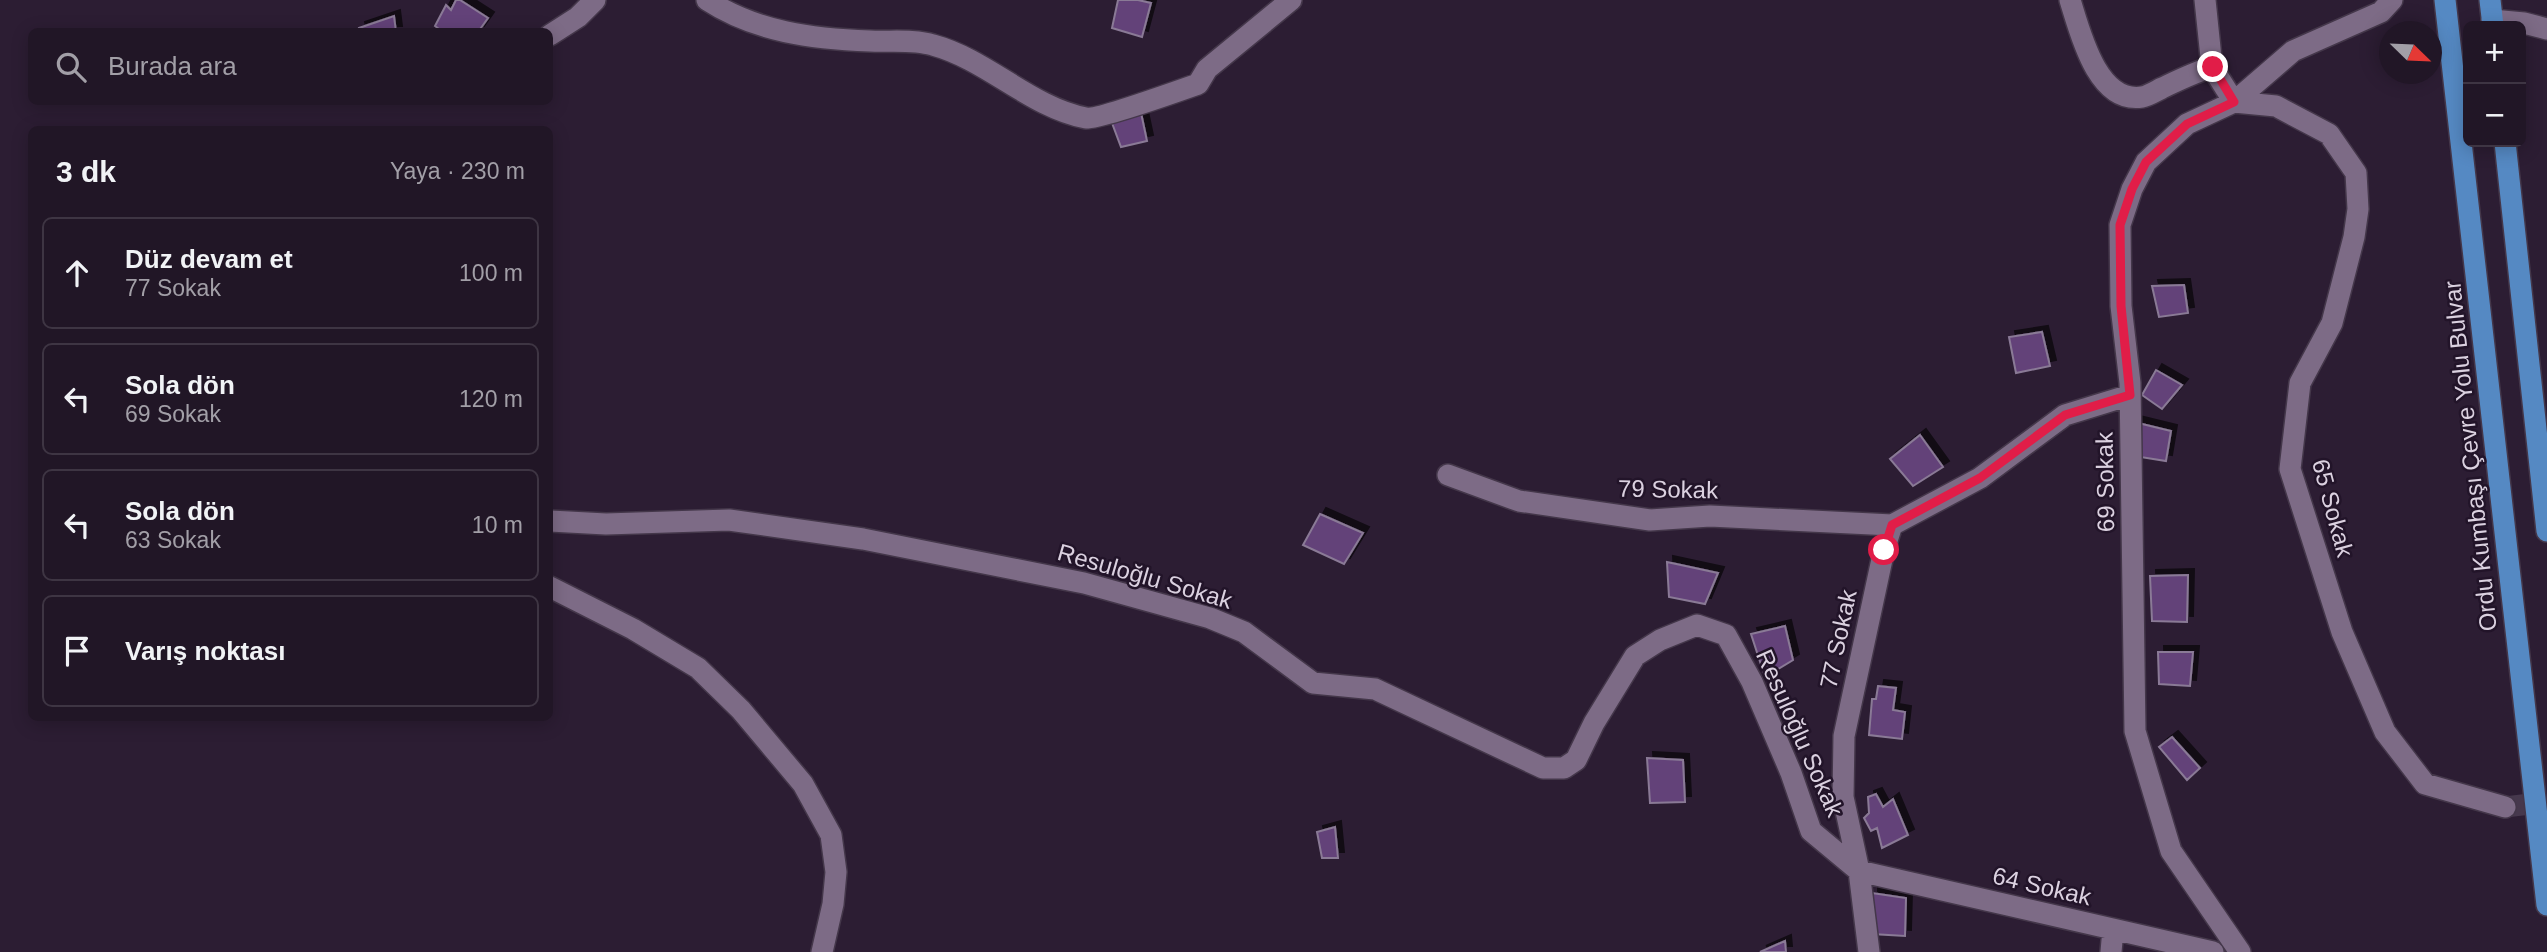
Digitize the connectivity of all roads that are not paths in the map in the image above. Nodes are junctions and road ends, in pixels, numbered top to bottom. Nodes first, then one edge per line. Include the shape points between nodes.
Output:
1 (595, 0) edge
2 (707, 0) edge
3 (1291, 0) edge
4 (2070, 0) edge
5 (2205, 0) edge
6 (2392, 0) edge
7 (2445, 0) edge
8 (2491, 15) edge
9 (2547, 29) edge
10 (553, 33) edge
11 (2213, 67) junction
12 (2234, 102) junction
13 (2506, 147) edge
14 (2130, 395) junction
15 (1448, 475) dead end
16 (553, 521) edge
17 (1892, 525) junction
18 (2547, 531) edge
19 (553, 589) edge
20 (2505, 807) tunnel mouth
21 (1859, 872) junction
22 (2547, 905) edge
23 (2113, 929) junction
24 (822, 952) edge
25 (1870, 952) edge
26 (2111, 952) edge
27 (2213, 952) edge
28 (2239, 952) edge

1 - 10 street
2 - 3 street via 726,12 784,33 932,44 973,61 1043,102 1088,118 1198,84 1207,69
4 - 11 street via 2087,52 2108,85 2121,96 2143,97
5 - 11 street
6 - 12 street, 69 Sokak via 2381,12 2293,51
7 - 22 highway, Ordu Kumbaşı Çevre Yolu Bulvar
8 - 9 street
11 - 12 street
12 - 14 street, 69 Sokak via 2187,124 2146,162 2132,189 2120,225 2121,306
12 - 20 street, 65 Sokak via 2276,106 2329,134 2356,173 2354,237 2332,323 2300,383 2290,469 2342,632 2385,732 2425,784
13 - 18 highway
14 - 17 street via 2065,415 1980,478
14 - 28 street, 69 Sokak via 2135,731 2171,851
15 - 17 street, 79 Sokak via 1519,501 1650,520 1710,516
16 - 21 street, Resuloğlu Sokak via 729,520 863,540 1084,583 1210,618 1244,632 1313,683 1376,690 1543,768 1564,768 1576,760 1635,656 1697,625 1726,635 1752,682 1811,831
17 - 21 street, 77 Sokak via 1844,736 1843,797
19 - 24 street via 698,668 741,710 803,784 831,835 836,872
21 - 23 street, 64 Sokak
21 - 25 street, 77 Sokak
23 - 26 street
23 - 27 street, 64 Sokak

